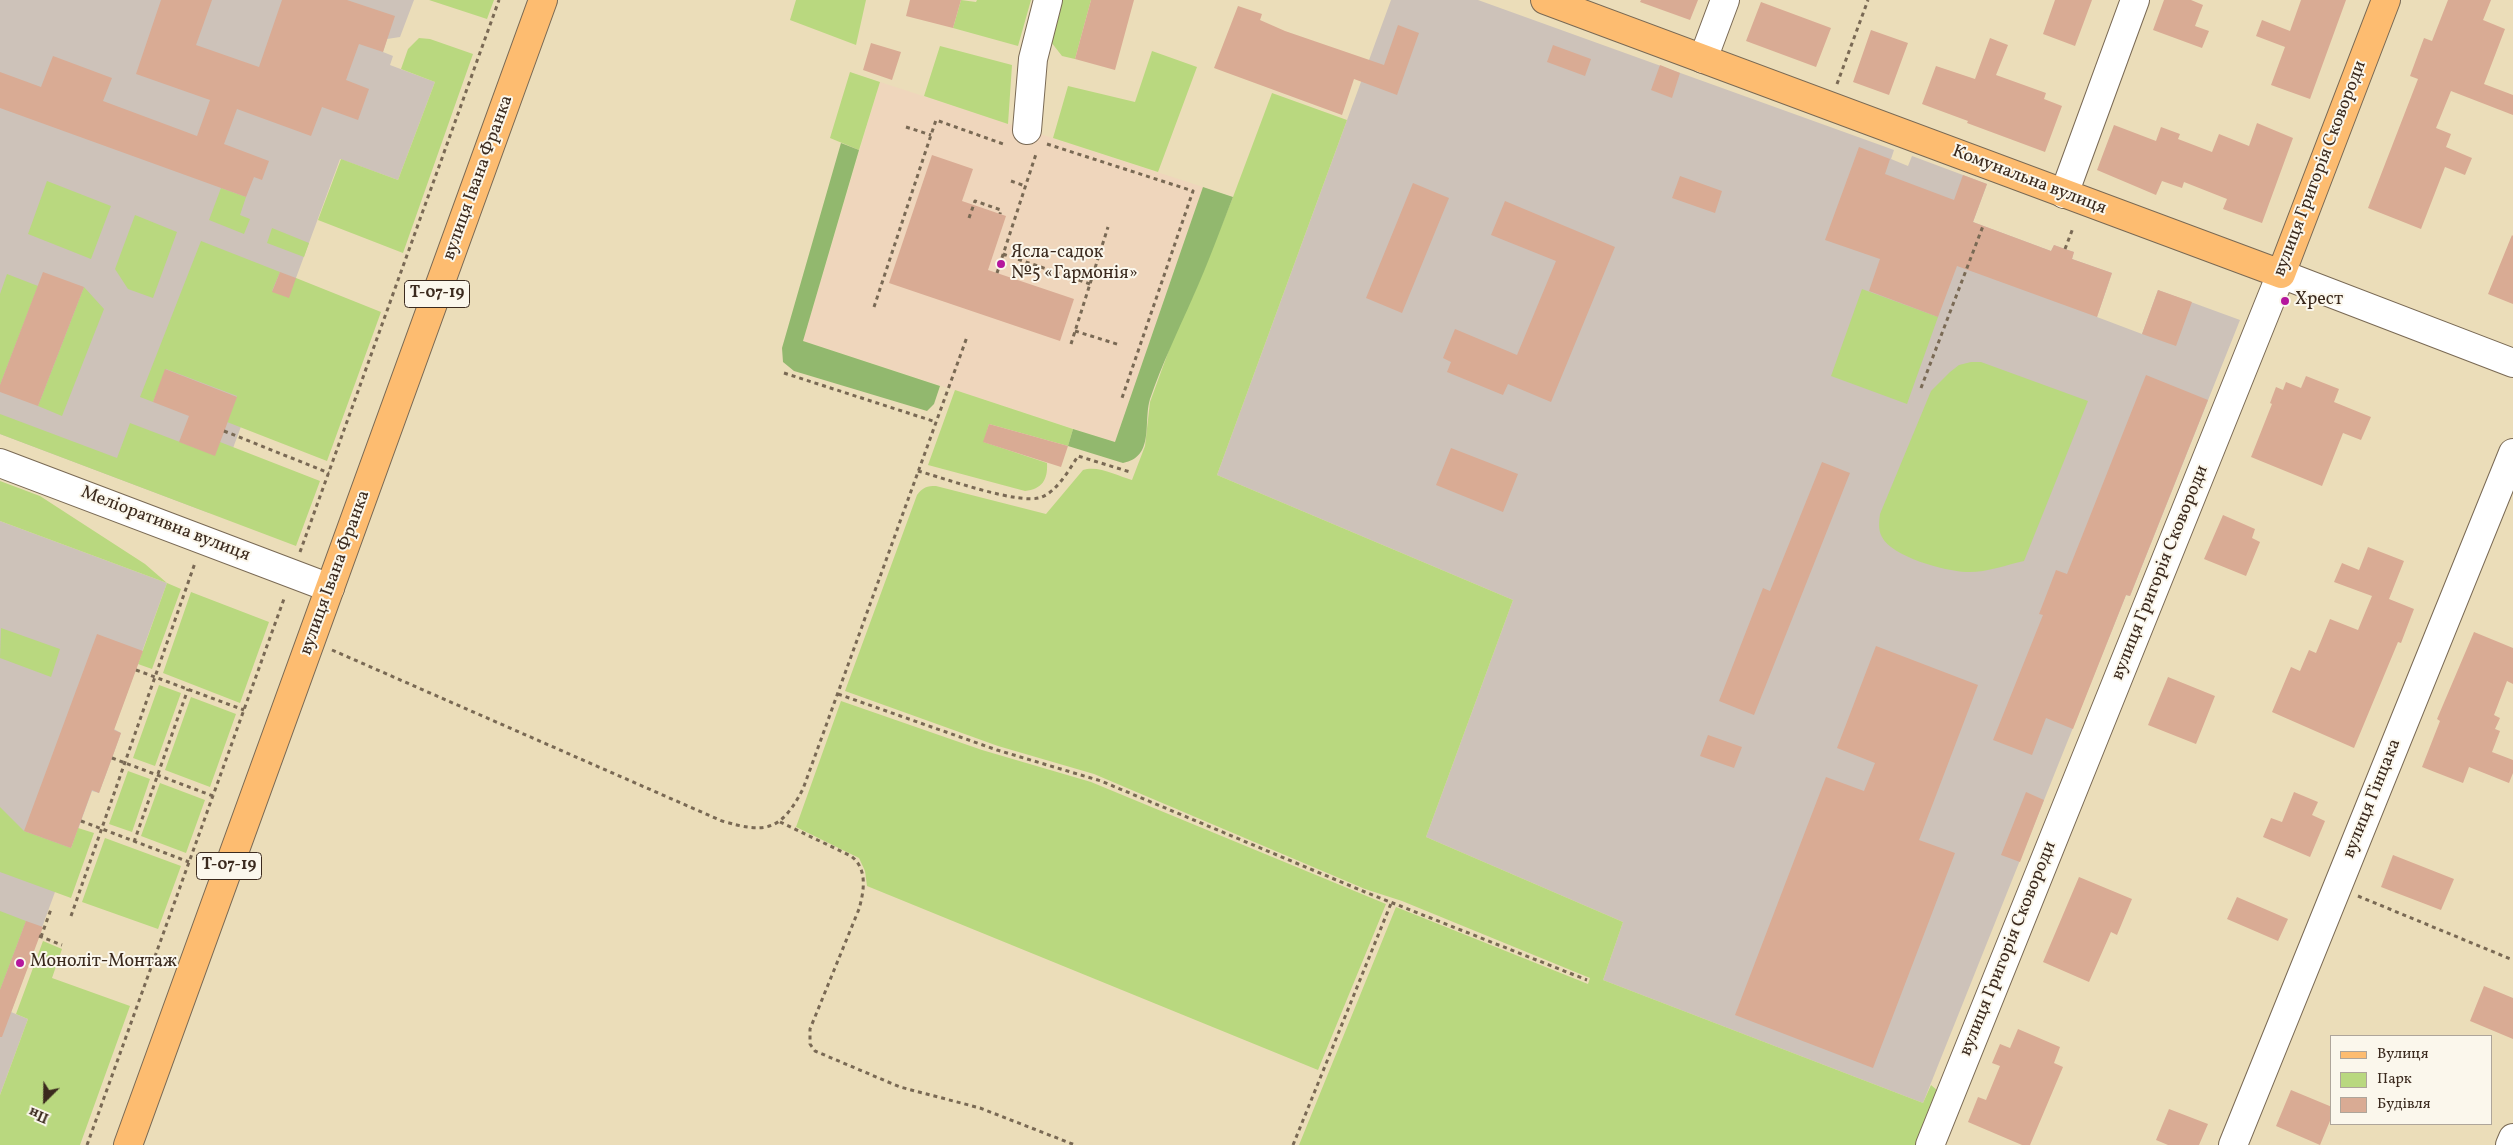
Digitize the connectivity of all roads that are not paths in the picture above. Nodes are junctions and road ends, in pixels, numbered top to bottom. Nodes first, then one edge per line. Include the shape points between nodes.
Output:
1 (543, 0) edge
2 (1048, 0) edge
3 (1545, 0) edge
4 (1725, 0) edge
5 (2135, 0) edge
6 (2386, 0) edge
7 (1703, 59) junction
8 (1029, 142) road end
9 (2064, 194) junction
10 (2281, 274) junction
11 (2513, 363) edge
12 (2513, 453) edge
13 (0, 463) edge
14 (330, 588) junction
15 (2513, 1138) edge
16 (128, 1145) edge
17 (1930, 1145) edge
18 (2233, 1145) edge
19 (2510, 1145) edge

1 - 14 main road, вулиця Івана Франка / Т-07-19
2 - 8 street via 1033,59
3 - 7 main road, Комунальна вулиця
4 - 7 street
5 - 9 street
6 - 10 main road, вулиця Григорія Сковороди
7 - 9 main road, Комунальна вулиця
9 - 10 main road, Комунальна вулиця
10 - 11 street, Комунальна вулиця
10 - 17 street, вулиця Григорія Сковороди
12 - 18 street, вулиця Гінцака
13 - 14 street, Меліоративна вулиця
14 - 16 main road, вулиця Івана Франка / Т-07-19
15 - 19 street

